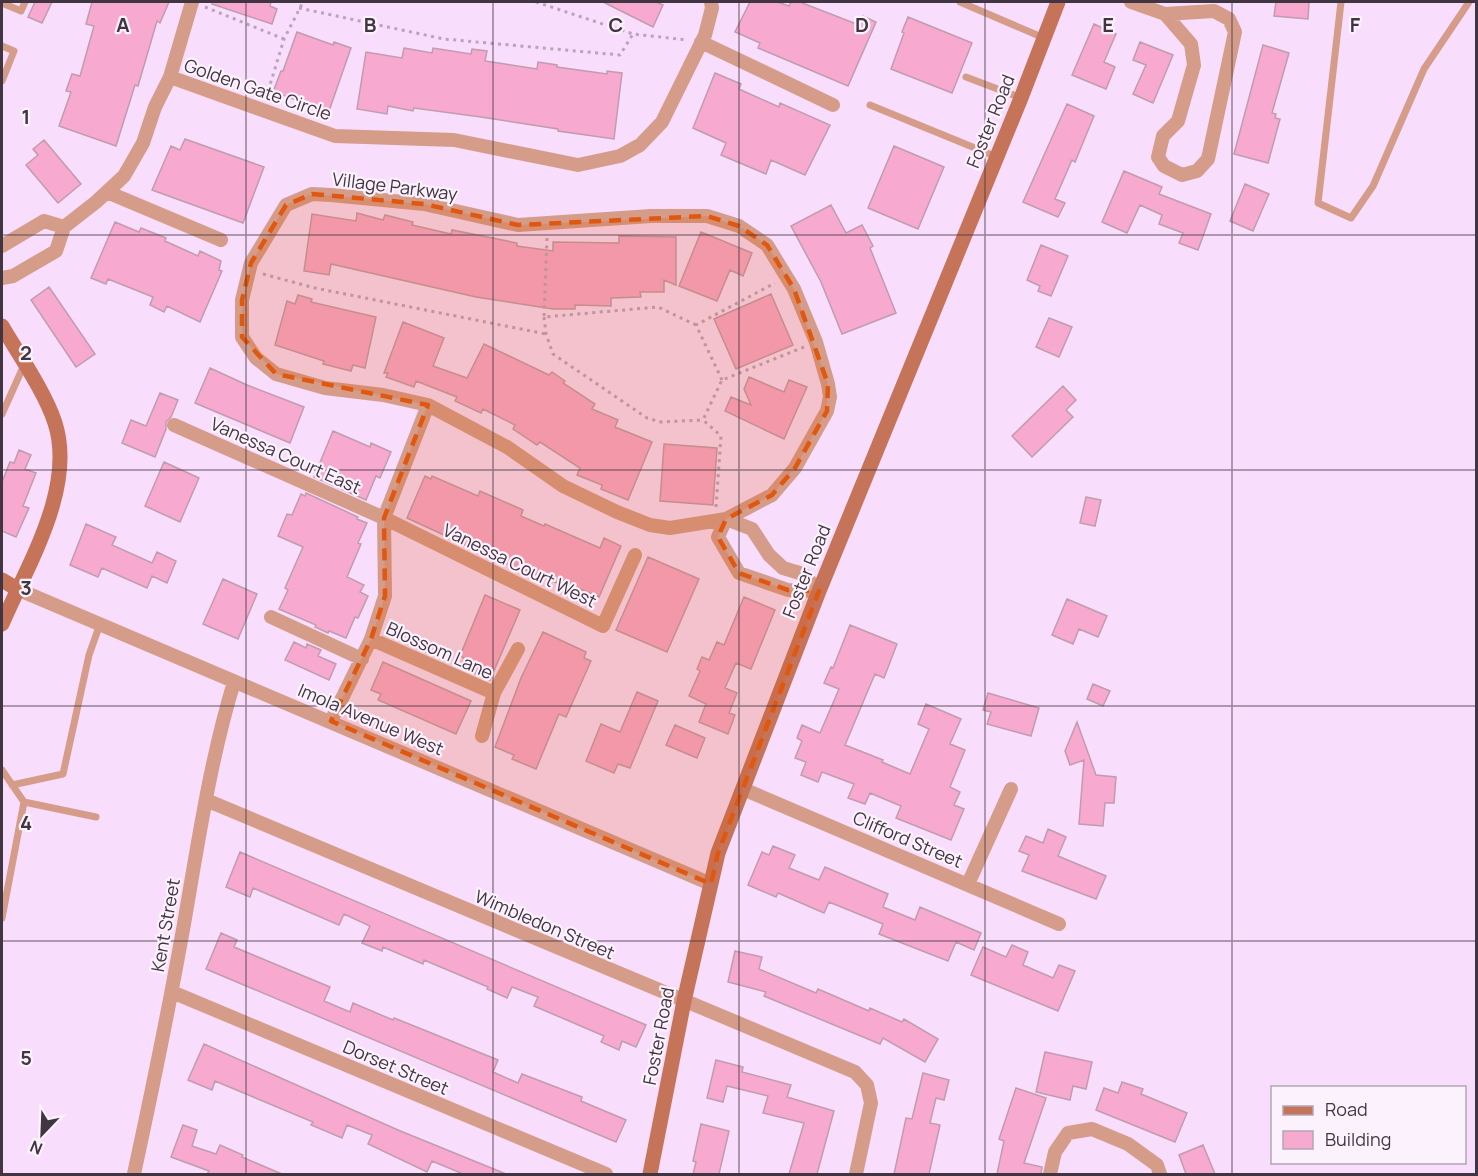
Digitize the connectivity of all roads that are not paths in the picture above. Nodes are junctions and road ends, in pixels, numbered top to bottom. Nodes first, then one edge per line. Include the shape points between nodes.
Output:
1 (25, 2) edge
2 (711, 2) edge
3 (960, 2) edge
4 (1058, 2) edge
5 (1131, 2) edge
6 (1341, 2) edge
7 (1469, 2) edge
8 (2, 3) edge
9 (197, 4) edge
10 (975, 5) edge
11 (1165, 14) junction
12 (1044, 38) junction
13 (701, 42) junction
14 (2, 46) edge
15 (170, 77) junction
16 (966, 77) dead end
17 (2, 81) edge
18 (1021, 98) junction
19 (833, 105) dead end
20 (870, 105) dead end
21 (997, 157) junction
22 (107, 192) junction
23 (64, 227) junction
24 (221, 240) dead end
25 (2, 246) edge
26 (2, 278) edge
27 (2, 326) edge
28 (24, 365) junction
29 (428, 405) junction
30 (2, 414) edge
31 (174, 425) dead end
32 (384, 518) junction
33 (721, 520) junction
34 (635, 555) dead end
35 (2, 582) edge
36 (16, 589) junction
37 (819, 591) junction
38 (271, 617) dead end
39 (2, 624) edge
40 (100, 624) junction
41 (370, 639) junction
42 (518, 649) dead end
43 (362, 659) junction
44 (234, 682) junction
45 (494, 693) junction
46 (331, 721) junction
47 (482, 736) dead end
48 (2, 770) edge
49 (12, 785) junction
50 (743, 789) junction
51 (1011, 789) dead end
52 (206, 800) junction
53 (24, 802) junction
54 (96, 818) dead end
55 (711, 884) junction
56 (968, 884) junction
57 (2, 918) edge
58 (1059, 924) dead end
59 (171, 992) junction
60 (684, 1001) junction
61 (134, 1174) edge
62 (606, 1174) edge
63 (650, 1174) edge
64 (856, 1174) edge
65 (1050, 1174) edge
66 (1160, 1174) edge

1 - 8 lane via 21,11
2 - 13 street, Golden Gate Circle
3 - 10 lane
4 - 12 street, Foster Road
5 - 11 street
6 - 7 lane via 1318,203 1351,218 1373,186 1424,69
9 - 15 street, Golden Gate Circle
10 - 12 lane
11 - 11 street via 1191,44 1194,65 1178,121 1163,136 1158,157 1164,166 1182,175 1197,171 1208,159 1235,32 1229,20 1214,11
12 - 18 street, Foster Road
13 - 15 street, Golden Gate Circle via 662,122 640,145 621,156 578,165 454,140 335,136
13 - 19 street
14 - 17 lane via 14,51
15 - 22 street, Golden Gate Circle via 143,143 124,176
16 - 18 lane
18 - 21 street, Foster Road
20 - 21 lane
21 - 37 street, Foster Road
22 - 23 street, Golden Gate Circle
22 - 24 street
23 - 25 street via 44,221
23 - 26 street, Golden Gate Circle via 56,251 13,276
27 - 28 street
28 - 30 lane
28 - 36 street via 55,423 61,457 49,518
29 - 32 street
29 - 33 street, Village Parkway via 507,447 563,486 650,525 670,528
29 - 33 street, Village Parkway via 325,388 276,374 256,358 242,337 242,300 251,263 286,205 312,194 424,204 518,225 707,216 739,226 767,245 794,289 816,342 830,397 795,468 772,495
31 - 32 street, Vanessa Court East
32 - 34 street, Vanessa Court West via 603,626
32 - 41 street via 385,596
33 - 37 street via 752,529 783,568 804,574
33 - 37 street via 718,537 740,573 788,590
35 - 36 street
36 - 39 street
36 - 40 street, Imola Avenue West
37 - 50 street, Foster Road
38 - 43 street
40 - 44 street, Imola Avenue West
40 - 49 lane via 89,655 63,774
41 - 43 street
41 - 45 street, Blossom Lane
42 - 45 street
43 - 46 street
44 - 46 street, Imola Avenue West
44 - 52 street, Kent Street
45 - 47 street
46 - 55 street, Imola Avenue West
48 - 49 lane
49 - 53 lane
50 - 55 street, Foster Road via 718,853
50 - 56 street, Clifford Street
51 - 56 street
52 - 59 street, Kent Street
52 - 60 street, Wimbledon Street
53 - 54 lane
53 - 57 lane
55 - 60 street, Foster Road
56 - 58 street, Clifford Street
59 - 61 street, Kent Street
59 - 62 street, Dorset Street
60 - 63 street, Foster Road
60 - 64 street, Wimbledon Street via 855,1072 867,1085 871,1103
65 - 66 street via 1055,1152 1068,1133 1092,1129 1128,1144 1157,1165

